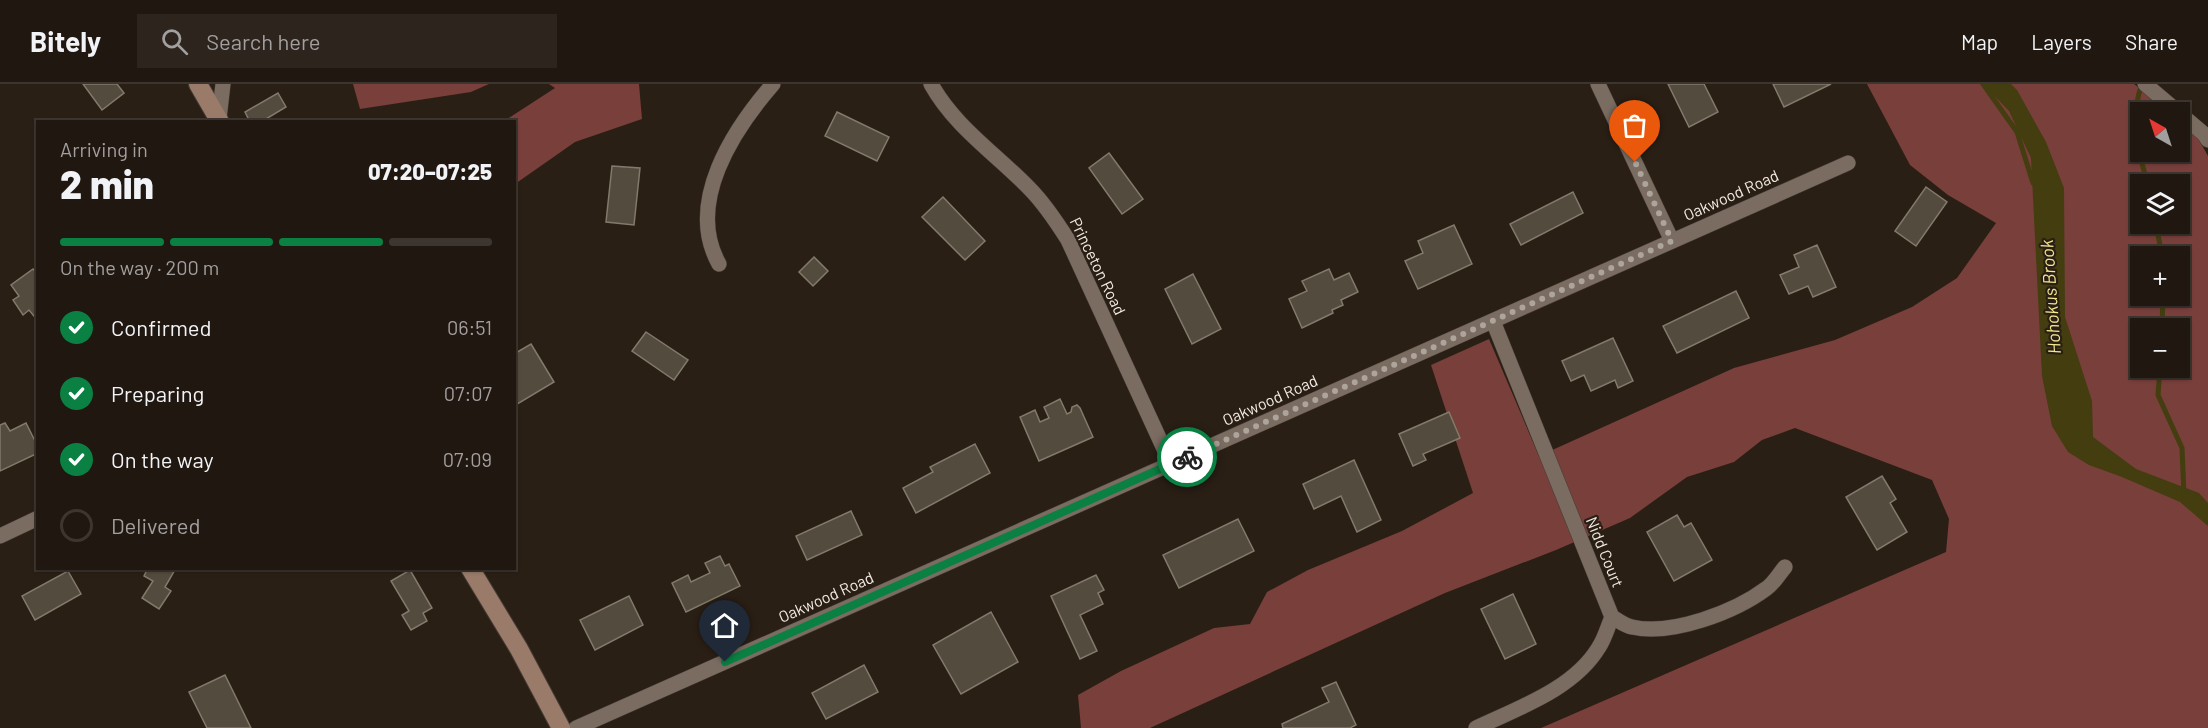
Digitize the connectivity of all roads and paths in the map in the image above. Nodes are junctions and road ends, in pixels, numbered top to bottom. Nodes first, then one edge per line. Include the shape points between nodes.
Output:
1 (198, 84) edge
2 (223, 84) edge
3 (773, 84) edge
4 (931, 84) edge
5 (1598, 84) edge
6 (2149, 86) edge
7 (220, 120) edge
8 (2208, 140) edge
9 (1848, 163) dead end
10 (1672, 241) junction
11 (719, 264) dead end
12 (1493, 321) junction
13 (1171, 464) junction
14 (36, 519) edge
15 (0, 536) edge
16 (1785, 567) dead end
17 (471, 570) edge
18 (1612, 617) junction
19 (561, 728) edge
20 (576, 728) edge
21 (1476, 728) edge

1 - 7 main road
2 - 7 street
3 - 11 street via 734,136 709,199 708,237
4 - 13 street, Princeton Road via 956,120 1036,196 1068,240
5 - 10 street
6 - 8 street
9 - 10 street, Oakwood Road
10 - 12 street, Oakwood Road
12 - 13 street, Oakwood Road
12 - 18 street, Nidd Court
13 - 20 street, Oakwood Road
14 - 15 street
16 - 18 street via 1767,587 1697,622 1660,630 1630,627
17 - 19 main road
18 - 21 street via 1599,647 1579,672 1554,690

